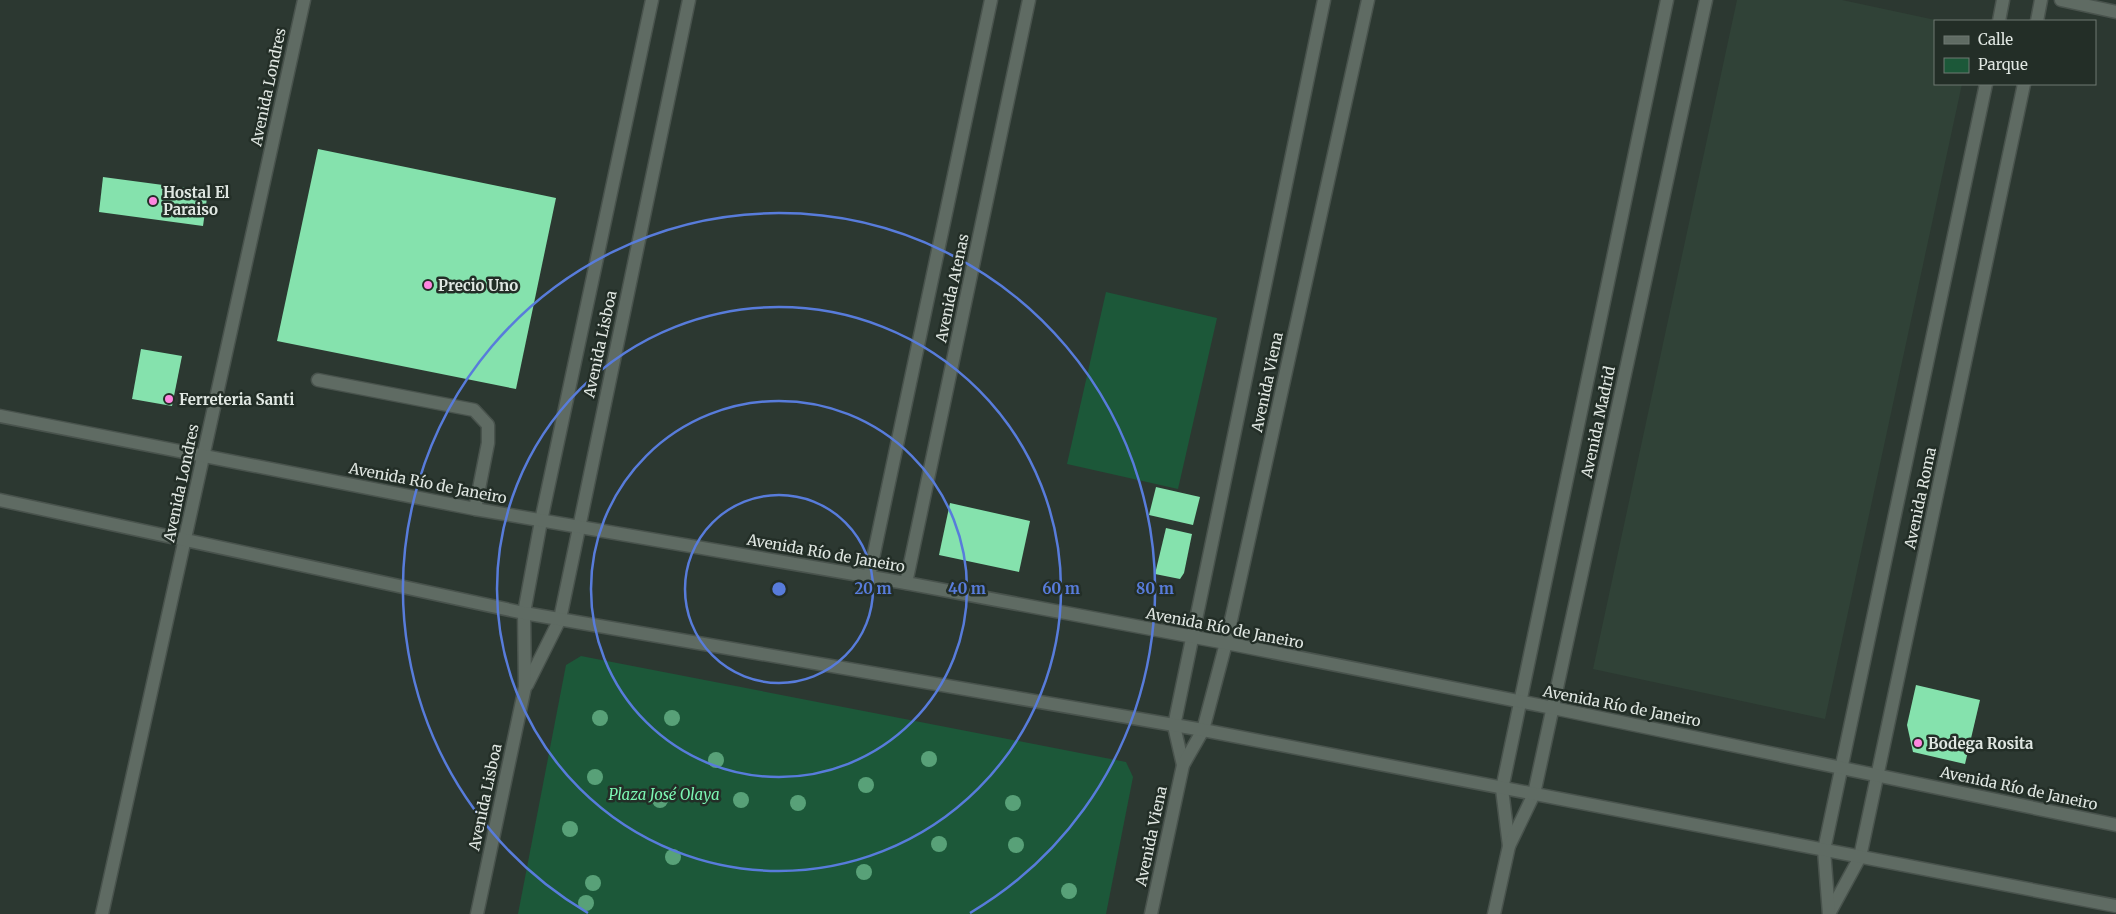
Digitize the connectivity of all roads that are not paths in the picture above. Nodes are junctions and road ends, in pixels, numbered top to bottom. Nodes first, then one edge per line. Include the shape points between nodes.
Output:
1 (304, 0) edge
2 (652, 0) edge
3 (689, 0) edge
4 (991, 0) edge
5 (1029, 0) edge
6 (1324, 0) edge
7 (1368, 0) edge
8 (1667, 0) edge
9 (1706, 0) edge
10 (2003, 0) edge
11 (2041, 0) edge
12 (2061, 0) edge
13 (2116, 12) edge
14 (1999, 20) edge
15 (2037, 20) edge
16 (1986, 85) edge
17 (2024, 85) edge
18 (318, 380) dead end
19 (0, 416) edge
20 (204, 456) junction
21 (0, 500) edge
22 (475, 509) junction
23 (541, 521) junction
24 (579, 527) junction
25 (185, 541) junction
26 (869, 577) junction
27 (906, 582) junction
28 (524, 613) junction
29 (560, 619) junction
30 (1191, 638) junction
31 (1226, 643) junction
32 (526, 687) junction
33 (1520, 703) junction
34 (1552, 708) junction
35 (1174, 726) junction
36 (1203, 730) junction
37 (1183, 765) junction
38 (1842, 767) junction
39 (1879, 776) junction
40 (1502, 789) junction
41 (1534, 794) junction
42 (2116, 825) edge
43 (1509, 846) junction
44 (1824, 850) junction
45 (1860, 857) junction
46 (2116, 906) edge
47 (1829, 913) edge
48 (102, 914) edge
49 (477, 914) edge
50 (1151, 914) edge
51 (1494, 914) edge

1 - 20 street, Avenida Londres
2 - 23 street, Avenida Lisboa
3 - 24 street, Avenida Lisboa
4 - 26 street, Avenida Atenas
5 - 27 street, Avenida Atenas
6 - 30 street, Avenida Viena
7 - 31 street, Avenida Viena
8 - 33 street, Avenida Madrid
9 - 34 street, Avenida Madrid
10 - 14 street
11 - 15 street
12 - 13 street
16 - 38 street, Avenida Roma
17 - 39 street, Avenida Roma
18 - 22 street via 474,410 488,425 488,443
19 - 20 street, Avenida Río de Janeiro
20 - 22 street, Avenida Río de Janeiro
20 - 25 street, Avenida Londres
21 - 25 street
22 - 23 street, Avenida Río de Janeiro
23 - 24 street, Avenida Río de Janeiro
23 - 28 street, Avenida Lisboa
24 - 26 street, Avenida Río de Janeiro
24 - 29 street, Avenida Lisboa
25 - 28 street
25 - 48 street, Avenida Londres
26 - 27 street, Avenida Río de Janeiro
27 - 30 street, Avenida Río de Janeiro
28 - 29 street
28 - 32 street, Avenida Lisboa
29 - 32 street, Avenida Lisboa
29 - 35 street
30 - 31 street, Avenida Río de Janeiro
30 - 35 street, Avenida Viena
31 - 33 street, Avenida Río de Janeiro
31 - 36 street, Avenida Viena
32 - 49 street, Avenida Lisboa
33 - 34 street, Avenida Río de Janeiro
33 - 40 street, Avenida Madrid
34 - 38 street, Avenida Río de Janeiro
34 - 41 street, Avenida Madrid
35 - 36 street
35 - 37 street, Avenida Viena
36 - 37 street, Avenida Viena
36 - 40 street
37 - 50 street, Avenida Viena
38 - 39 street, Avenida Río de Janeiro
38 - 44 street, Avenida Roma
39 - 42 street, Avenida Río de Janeiro
39 - 45 street, Avenida Roma
40 - 41 street
40 - 43 street, Avenida Madrid
41 - 43 street, Avenida Madrid
41 - 44 street
43 - 51 street, Avenida Madrid
44 - 45 street
44 - 47 street, Avenida Roma
45 - 46 street
45 - 47 street, Avenida Roma

